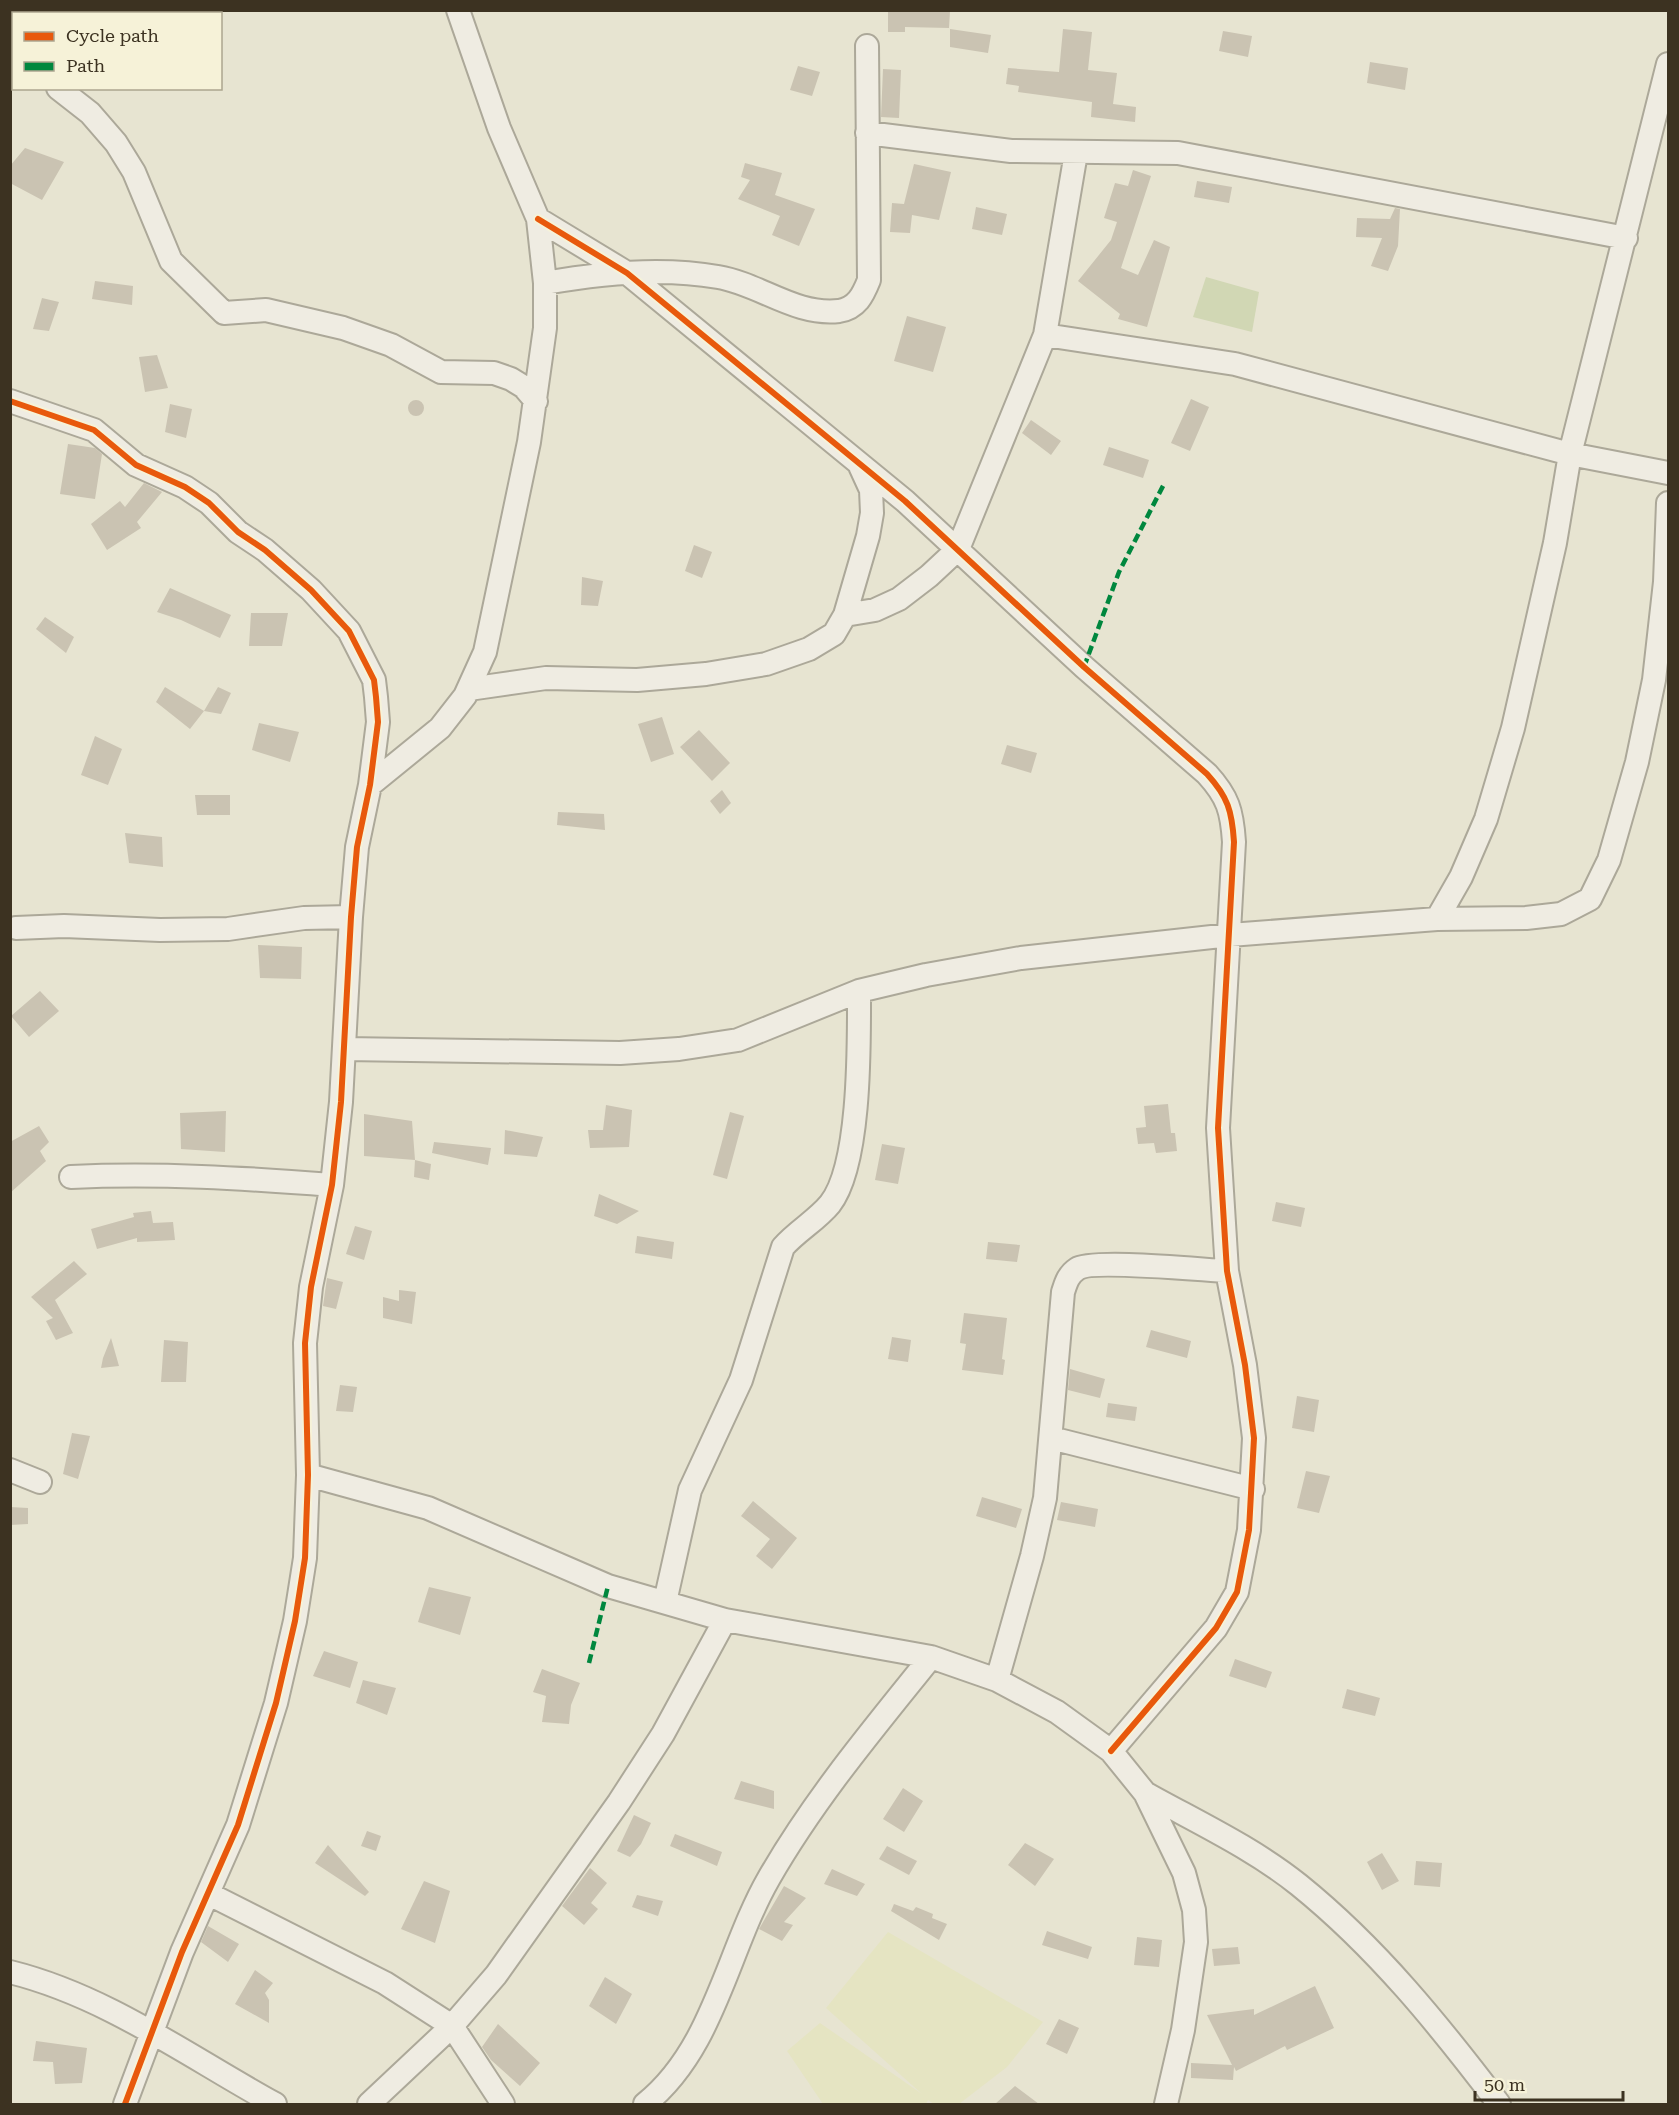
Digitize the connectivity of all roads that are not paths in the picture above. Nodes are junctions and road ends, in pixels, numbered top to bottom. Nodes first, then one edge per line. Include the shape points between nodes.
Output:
1 (458, 10) edge
2 (867, 46) dead end
3 (1668, 64) edge
4 (61, 90) edge
5 (867, 134) junction
6 (1076, 153) junction
7 (538, 219) junction
8 (1626, 238) junction
9 (627, 273) junction
10 (545, 283) junction
11 (1046, 335) junction
12 (10, 401) edge
13 (536, 401) junction
14 (1570, 454) junction
15 (860, 465) junction
16 (1668, 473) edge
17 (1668, 503) edge
18 (958, 549) junction
19 (845, 615) junction
20 (469, 689) junction
21 (370, 785) junction
22 (351, 917) junction
23 (1437, 919) junction
24 (16, 928) dead end
25 (1230, 935) junction
26 (859, 991) junction
27 (345, 1049) junction
28 (71, 1177) dead end
29 (332, 1185) junction
30 (1227, 1271) junction
31 (1051, 1438) junction
32 (10, 1470) edge
33 (308, 1474) junction
34 (40, 1482) dead end
35 (1253, 1489) junction
36 (665, 1602) junction
37 (725, 1620) junction
38 (931, 1657) junction
39 (997, 1680) junction
40 (1111, 1751) junction
41 (1146, 1793) junction
42 (209, 1894) junction
43 (10, 1972) edge
44 (452, 2026) junction
45 (152, 2034) junction
46 (125, 2104) edge
47 (275, 2104) edge
48 (369, 2104) edge
49 (503, 2104) edge
50 (645, 2104) edge
51 (1166, 2104) edge
52 (1499, 2104) edge

1 - 7 street via 499,128
2 - 5 street
3 - 8 street
4 - 13 street via 90,113 116,143 134,171 171,261 224,313 266,310 343,328 391,345 441,372 494,373 511,379
5 - 6 street via 1011,152
5 - 9 street via 869,280 861,300 842,310 814,312 718,277
6 - 8 street via 1178,153 1221,159
6 - 11 street
7 - 9 street
7 - 10 street
8 - 14 street
9 - 10 street
9 - 15 street
10 - 13 street via 545,328
11 - 14 street via 1235,364
11 - 18 street
12 - 21 street via 94,430 136,465 185,487 265,550 339,618 374,680 378,722
13 - 20 street via 485,652
14 - 16 street
14 - 23 street via 1555,543 1514,728 1486,819 1461,877
15 - 18 street
15 - 19 street via 871,490 872,513
17 - 23 street via 1665,582 1654,680 1637,762 1609,860 1590,899 1561,914
18 - 19 street via 899,598 875,610
18 - 25 street via 1223,792 1233,818
19 - 20 street via 834,634 818,644 766,664 637,680 546,678
20 - 21 street via 440,728
21 - 22 street via 357,848
22 - 24 street via 304,918 228,929
22 - 27 street
23 - 25 street
25 - 26 street via 1021,958
25 - 30 street via 1218,1128
26 - 27 street via 738,1040 679,1049 620,1053
26 - 36 street via 859,1060 852,1137 842,1184 830,1204 783,1247 741,1380 690,1490
27 - 29 street
28 - 29 street via 212,1176
29 - 33 street via 311,1287 305,1343
30 - 31 street via 1102,1266 1079,1267 1068,1277 1063,1292
30 - 35 street via 1253,1427
31 - 35 street
31 - 39 street via 1045,1498
32 - 34 street
33 - 36 street via 428,1508 608,1586
33 - 42 street via 305,1557 276,1703 238,1825
35 - 40 street via 1250,1530 1237,1592 1216,1628
36 - 37 street
37 - 38 street
37 - 44 street via 663,1734 619,1802 496,1975
38 - 39 street
38 - 50 street via 793,1837 768,1881 705,2024 680,2066
39 - 40 street via 1057,1712
40 - 41 street
41 - 51 street via 1184,1873 1194,1910 1193,1977
41 - 52 street via 1242,1846 1298,1884 1390,1970
42 - 44 street via 327,1951
42 - 45 street via 182,1952
43 - 45 street via 97,2001
44 - 48 street
44 - 49 street
45 - 46 street
45 - 47 street

